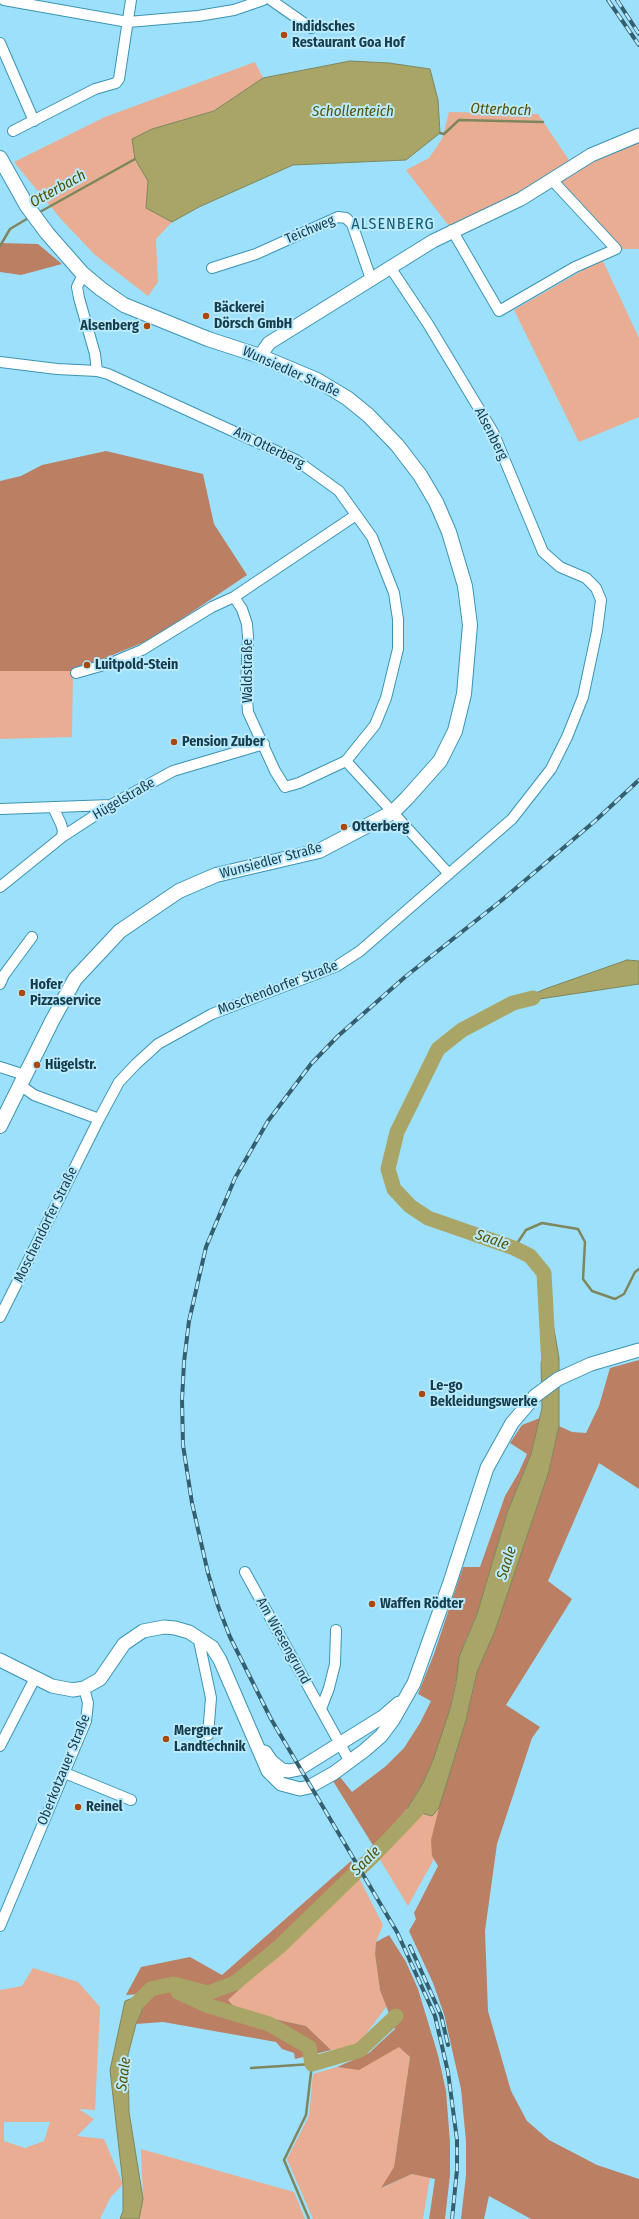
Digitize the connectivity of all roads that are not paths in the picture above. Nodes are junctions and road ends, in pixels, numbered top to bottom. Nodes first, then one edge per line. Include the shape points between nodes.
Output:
1 (4, 0) edge
2 (131, 0) edge
3 (263, 0) edge
4 (272, 0) edge
5 (128, 22) junction
6 (310, 28) dead end
7 (0, 43) edge
8 (34, 121) junction
9 (13, 131) dead end
10 (639, 135) edge
11 (0, 158) edge
12 (553, 180) junction
13 (452, 230) junction
14 (390, 267) junction
15 (212, 268) dead end
16 (83, 274) junction
17 (371, 279) junction
18 (260, 356) junction
19 (0, 362) edge
20 (97, 371) junction
21 (356, 515) junction
22 (596, 588) joint
23 (234, 597) junction
24 (76, 673) dead end
25 (264, 744) junction
26 (346, 761) junction
27 (285, 787) joint
28 (111, 805) junction
29 (53, 807) junction
30 (0, 809) edge
31 (393, 812) junction
32 (62, 837) junction
33 (449, 874) junction
34 (0, 887) edge
35 (32, 937) dead end
36 (0, 984) edge
37 (0, 1067) edge
38 (22, 1080) junction
39 (99, 1119) junction
40 (0, 1126) edge
41 (0, 1317) edge
42 (639, 1350) edge
43 (245, 1572) dead end
44 (336, 1630) dead end
45 (198, 1636) junction
46 (0, 1660) edge
47 (35, 1678) junction
48 (84, 1688) junction
49 (404, 1699) junction
50 (321, 1709) junction
51 (251, 1729) junction
52 (208, 1735) dead end
53 (340, 1744) junction
54 (0, 1746) edge
55 (350, 1762) junction
56 (64, 1773) junction
57 (131, 1800) dead end
58 (0, 1926) edge

1 - 5 street
2 - 5 street
3 - 5 street via 212,14
4 - 6 street
5 - 8 street via 119,79 116,83 95,89
7 - 8 street
8 - 9 street
10 - 12 street via 591,155
11 - 16 main road, Wunsiedler Straße via 27,206
12 - 13 street via 521,199
12 - 13 street via 616,249 575,267 499,311
13 - 14 street
14 - 17 street
14 - 22 street, Alsenberg via 494,432 542,552 560,567 586,578
15 - 17 street, Teichweg via 256,254 338,217 346,218 352,224
16 - 18 main road, Wunsiedler Straße via 124,305 208,339
16 - 20 street via 77,286
17 - 18 street via 269,343
18 - 31 main road, Wunsiedler Straße via 317,380 347,398 397,444 436,502 449,532 465,586 470,625 464,694 455,731 440,761
19 - 20 street, Am Otterberg
20 - 21 street, Am Otterberg via 183,407 301,462 339,491
21 - 23 street
21 - 26 street, Am Otterberg via 372,537 394,592 398,619 398,649 386,698 375,725
22 - 33 street, Moschendorfer Straße via 601,600 583,697 551,769 512,819
23 - 24 street via 212,607 142,650 111,663
23 - 25 street, Waldstraße via 242,609 247,624 248,712
25 - 27 street, Waldstraße
25 - 28 street, Hügelstraße via 173,771
26 - 27 street, Am Otterberg
26 - 31 street
28 - 29 street
28 - 32 street, Hügelstraße
29 - 30 street
29 - 32 street via 61,824
31 - 33 street
31 - 38 main road, Wunsiedler Straße via 319,851 216,875 179,891 120,931 75,979
32 - 34 street, Hügelstraße
33 - 39 street, Moschendorfer Straße via 360,951 337,966 212,1014 158,1044 119,1082
35 - 36 street
37 - 38 street
38 - 39 street via 34,1095
38 - 40 main road, Wunsiedler Straße
39 - 41 street, Moschendorfer Straße
42 - 49 street via 580,1368 546,1387 523,1408 502,1437 487,1468 425,1657
43 - 50 street, Am Wiesengrund
44 - 50 street, Am Wiesengrund via 335,1664 330,1688
45 - 48 street via 175,1628 164,1627 143,1631 124,1644 100,1679
45 - 51 street via 212,1647 220,1660
45 - 52 street via 210,1698
46 - 47 street
47 - 48 street via 62,1689
47 - 54 street
48 - 56 street, Oberkotzauer Straße via 89,1711
49 - 53 street via 384,1716
49 - 55 street via 381,1736
50 - 53 street, Am Wiesengrund
51 - 53 street via 271,1761 289,1772 299,1769
51 - 55 street via 268,1771 277,1781 291,1787 309,1787
53 - 55 street, Am Wiesengrund
56 - 57 street
56 - 58 street, Oberkotzauer Straße

